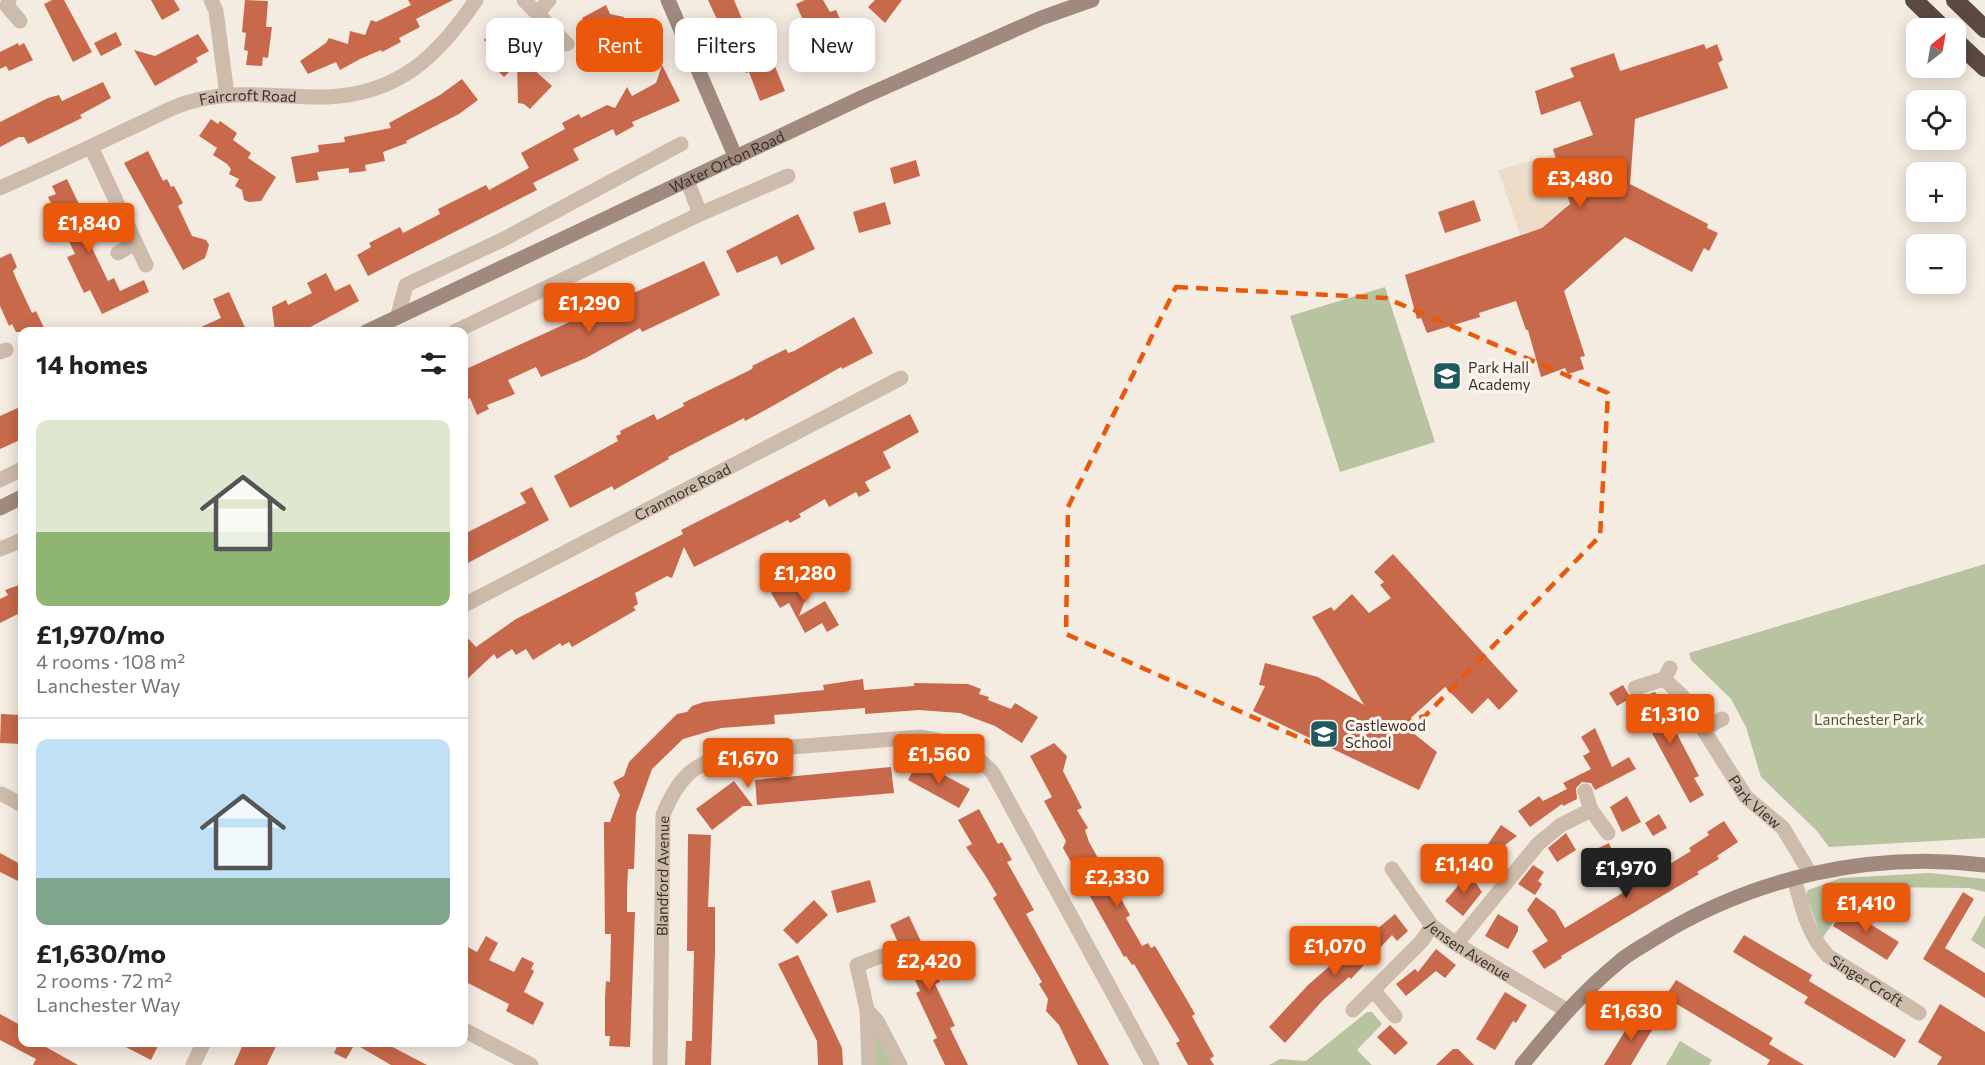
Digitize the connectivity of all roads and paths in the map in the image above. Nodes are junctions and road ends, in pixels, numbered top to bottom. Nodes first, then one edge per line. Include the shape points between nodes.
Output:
1 (211, 0) edge
2 (476, 0) edge
3 (525, 0) edge
4 (549, 0) edge
5 (668, 0) edge
6 (1092, 0) edge
7 (1914, 0) edge
8 (1955, 0) edge
9 (5, 5) edge
10 (538, 12) junction
11 (1933, 18) edge
12 (20, 21) dead end
13 (1985, 29) edge
14 (567, 44) dead end
15 (1966, 50) edge
16 (1985, 68) edge
17 (227, 95) junction
18 (681, 144) dead end
19 (91, 147) junction
20 (736, 158) junction
21 (788, 176) dead end
22 (687, 180) junction
23 (0, 188) edge
24 (700, 214) junction
25 (504, 239) junction
26 (135, 243) junction
27 (118, 253) dead end
28 (518, 258) junction
29 (146, 265) dead end
30 (398, 315) junction
31 (375, 327) edge
32 (464, 327) edge
33 (901, 378) dead end
34 (18, 471) edge
35 (0, 480) edge
36 (18, 499) edge
37 (0, 508) edge
38 (18, 542) edge
39 (0, 549) edge
40 (468, 603) edge
41 (1635, 688) dead end
42 (1722, 719) dead end
43 (1704, 729) junction
44 (1585, 791) dead end
45 (2, 794) dead end
46 (18, 803) edge
47 (1591, 810) junction
48 (1608, 833) dead end
49 (1985, 865) edge
50 (1392, 869) dead end
51 (1810, 873) junction
52 (1794, 878) junction
53 (1432, 927) junction
54 (1456, 944) junction
55 (881, 956) dead end
56 (1374, 991) junction
57 (867, 1010) junction
58 (1353, 1010) dead end
59 (1566, 1010) junction
60 (1919, 1013) dead end
61 (1395, 1016) dead end
62 (468, 1032) edge
63 (202, 1047) edge
64 (193, 1065) edge
65 (531, 1065) edge
66 (660, 1065) edge
67 (868, 1065) edge
68 (900, 1065) edge
69 (1152, 1065) edge
70 (1522, 1065) edge

1 - 17 street via 216,11
2 - 17 street, Faircroft Road via 452,35 421,65 396,81 361,93 327,97
3 - 10 street
4 - 10 street
5 - 20 main road
6 - 20 main road, Water Orton Road via 943,60
7 - 11 highway
8 - 13 highway
9 - 12 street
10 - 14 street
15 - 16 highway
17 - 19 street, Faircroft Road via 186,103
18 - 25 street
19 - 23 street, Faircroft Road
19 - 26 street
20 - 22 main road, Water Orton Road
21 - 24 street
22 - 24 street
22 - 28 main road, Water Orton Road
24 - 32 street
25 - 28 street
25 - 30 street via 406,285
26 - 27 street
26 - 29 street
28 - 30 main road, Water Orton Road
30 - 31 main road, Water Orton Road
33 - 40 street, Cranmore Road
34 - 35 street
36 - 37 main road
38 - 39 street
41 - 43 street, Park View via 1667,674
42 - 43 street
43 - 51 street, Park View via 1746,797 1783,828
44 - 47 street
45 - 46 street
47 - 48 street
47 - 54 street via 1561,825 1538,844
49 - 51 main road via 1888,862
50 - 53 street, Jensen Avenue
51 - 52 main road
52 - 59 main road via 1742,894 1679,924 1620,960
52 - 60 street, Singer Croft via 1816,944 1828,956
53 - 54 street, Jensen Avenue
53 - 56 street
54 - 59 street, Jensen Avenue
55 - 57 street via 857,965
56 - 58 street
56 - 61 street
57 - 67 street
57 - 68 street
59 - 70 main road
62 - 65 street
63 - 64 street
66 - 69 street, Blandford Avenue via 663,815 674,789 693,767 714,757 920,737 962,747 993,773

